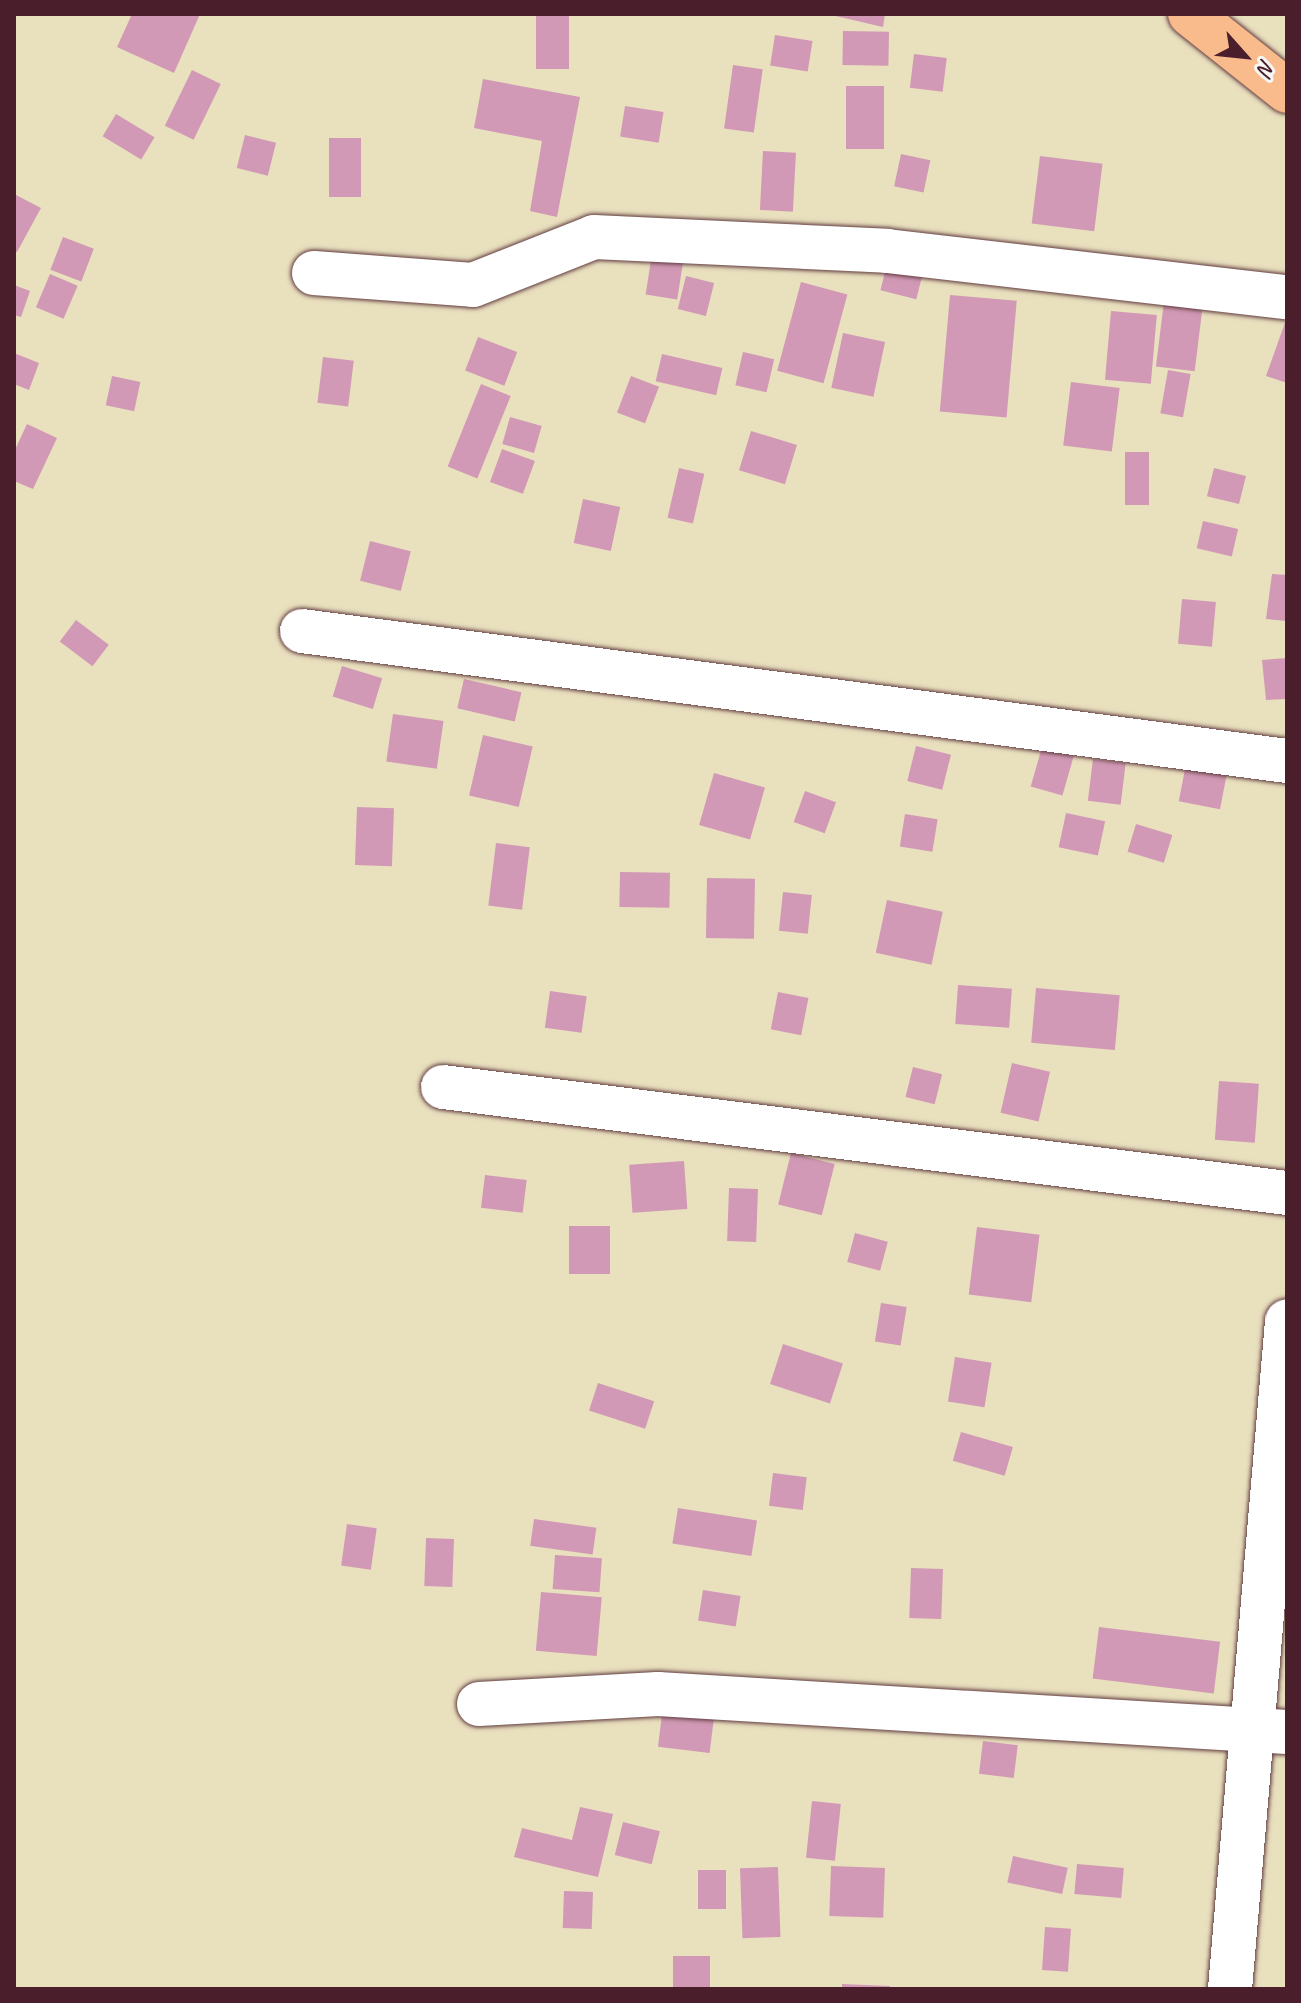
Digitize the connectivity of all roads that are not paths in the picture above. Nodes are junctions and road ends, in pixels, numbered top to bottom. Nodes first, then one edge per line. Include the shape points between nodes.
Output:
1 (1190, 14) edge
2 (1287, 91) edge
3 (314, 273) dead end
4 (1287, 297) edge
5 (302, 631) dead end
6 (1287, 761) edge
7 (443, 1087) dead end
8 (1287, 1193) edge
9 (1287, 1321) edge
10 (479, 1704) dead end
11 (1267, 1731) edge
12 (1230, 1989) edge

1 - 2 main road
3 - 4 street via 473,285 594,237 887,251
5 - 6 street
7 - 8 street
9 - 11 street
10 - 11 street via 658,1694
11 - 12 street

